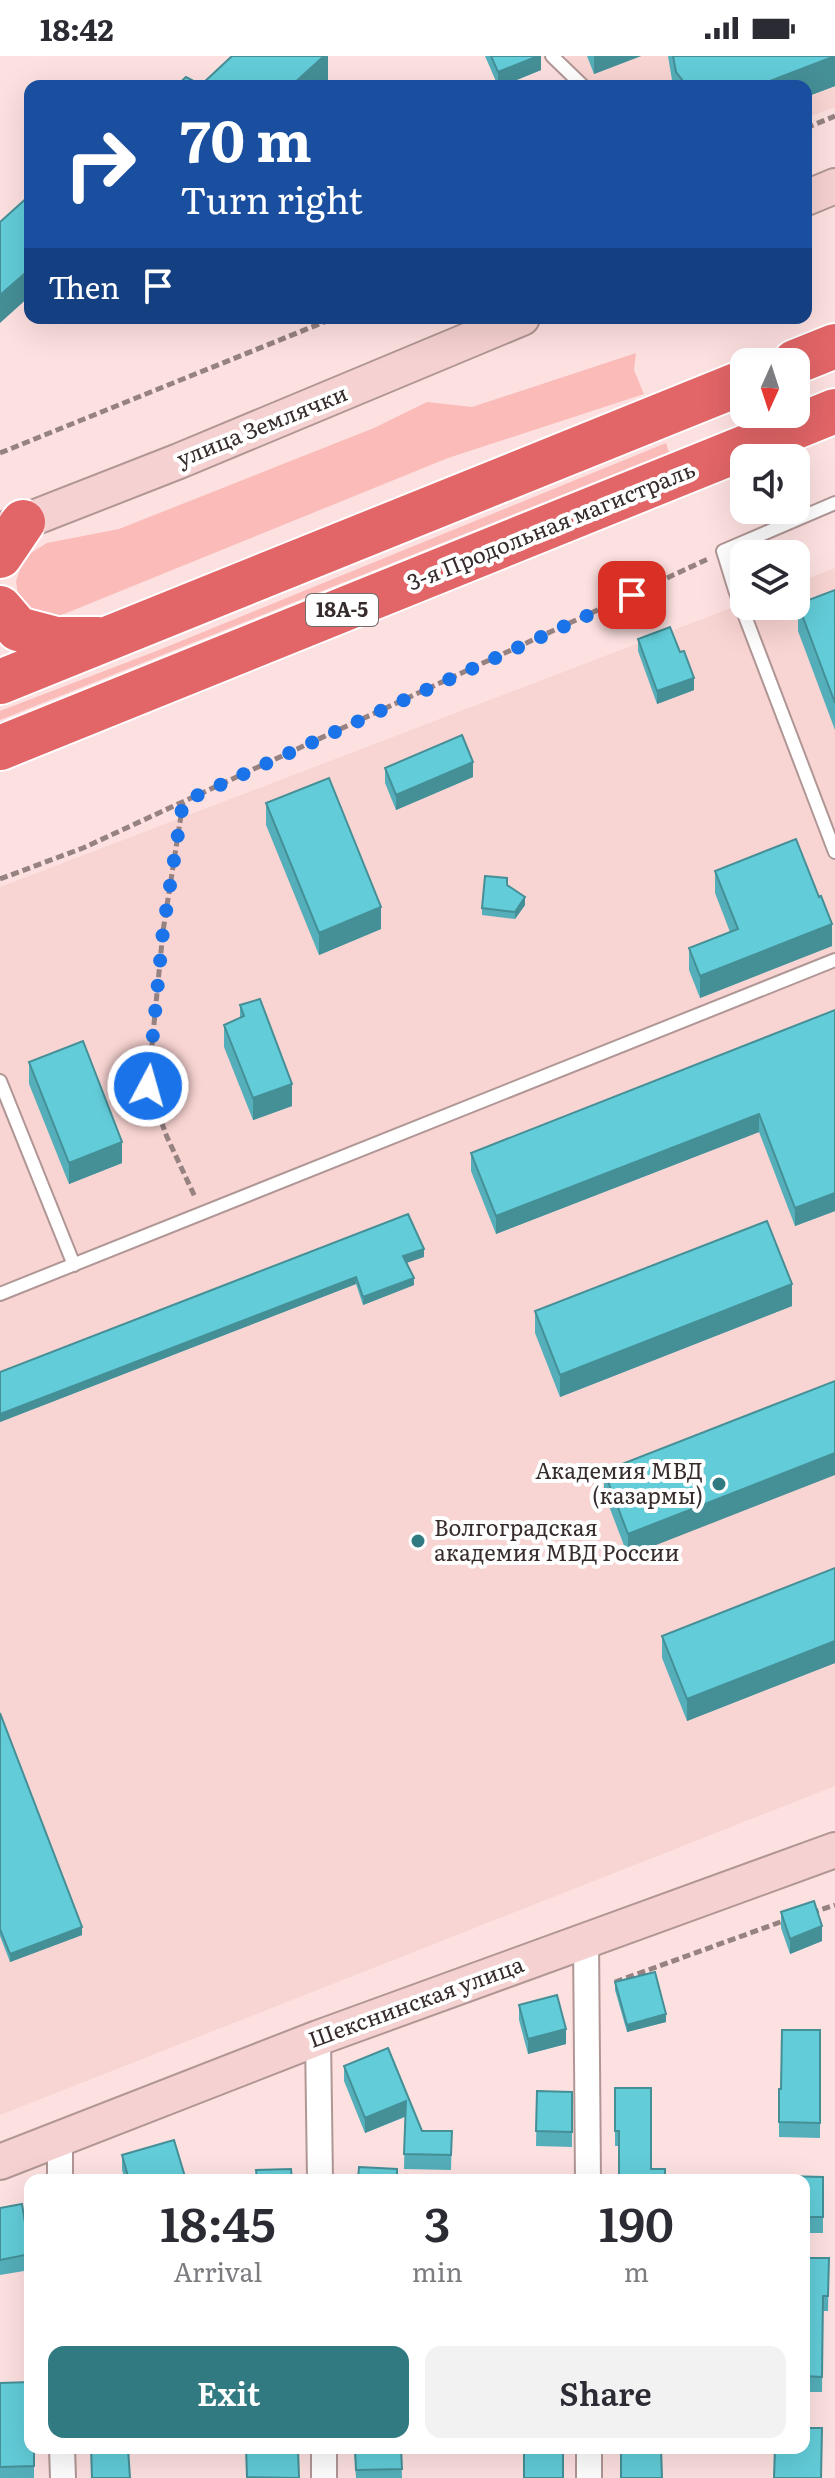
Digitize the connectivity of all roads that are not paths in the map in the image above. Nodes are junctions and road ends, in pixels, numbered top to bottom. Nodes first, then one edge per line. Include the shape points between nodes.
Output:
1 (552, 56) edge
2 (577, 80) edge
3 (835, 186) edge
4 (812, 196) edge
5 (508, 324) edge
6 (835, 346) edge
7 (810, 356) edge
8 (730, 388) edge
9 (835, 411) edge
10 (835, 503) edge
11 (8, 536) edge
12 (0, 608) edge
13 (108, 639) junction
14 (0, 682) edge
15 (0, 748) edge
16 (835, 852) edge
17 (835, 960) edge
18 (0, 1081) edge
19 (74, 1265) junction
20 (0, 1294) edge
21 (835, 1850) edge
22 (586, 1939) junction
23 (318, 2038) junction
24 (60, 2140) junction
25 (0, 2162) edge
26 (60, 2174) edge
27 (320, 2174) edge
28 (588, 2174) edge
29 (62, 2454) edge
30 (324, 2454) edge
31 (589, 2454) edge
32 (63, 2478) edge
33 (324, 2478) edge
34 (589, 2478) edge

1 - 2 lane
3 - 4 street
5 - 11 street, улица Землячки
6 - 7 highway
8 - 13 highway, 18А-5
9 - 15 highway, 3-я Продольная магистраль / 18А-5
10 - 16 lane via 723,551
12 - 13 highway via 18,629 56,639
13 - 14 highway, 18А-5
17 - 19 lane
18 - 19 lane
19 - 20 lane
21 - 22 street, Шекснинская улица
22 - 23 street, Шекснинская улица
22 - 28 street
23 - 24 street, Шекснинская улица
23 - 27 street
24 - 25 street, Шекснинская улица
24 - 26 street
29 - 32 street
30 - 33 street
31 - 34 street

